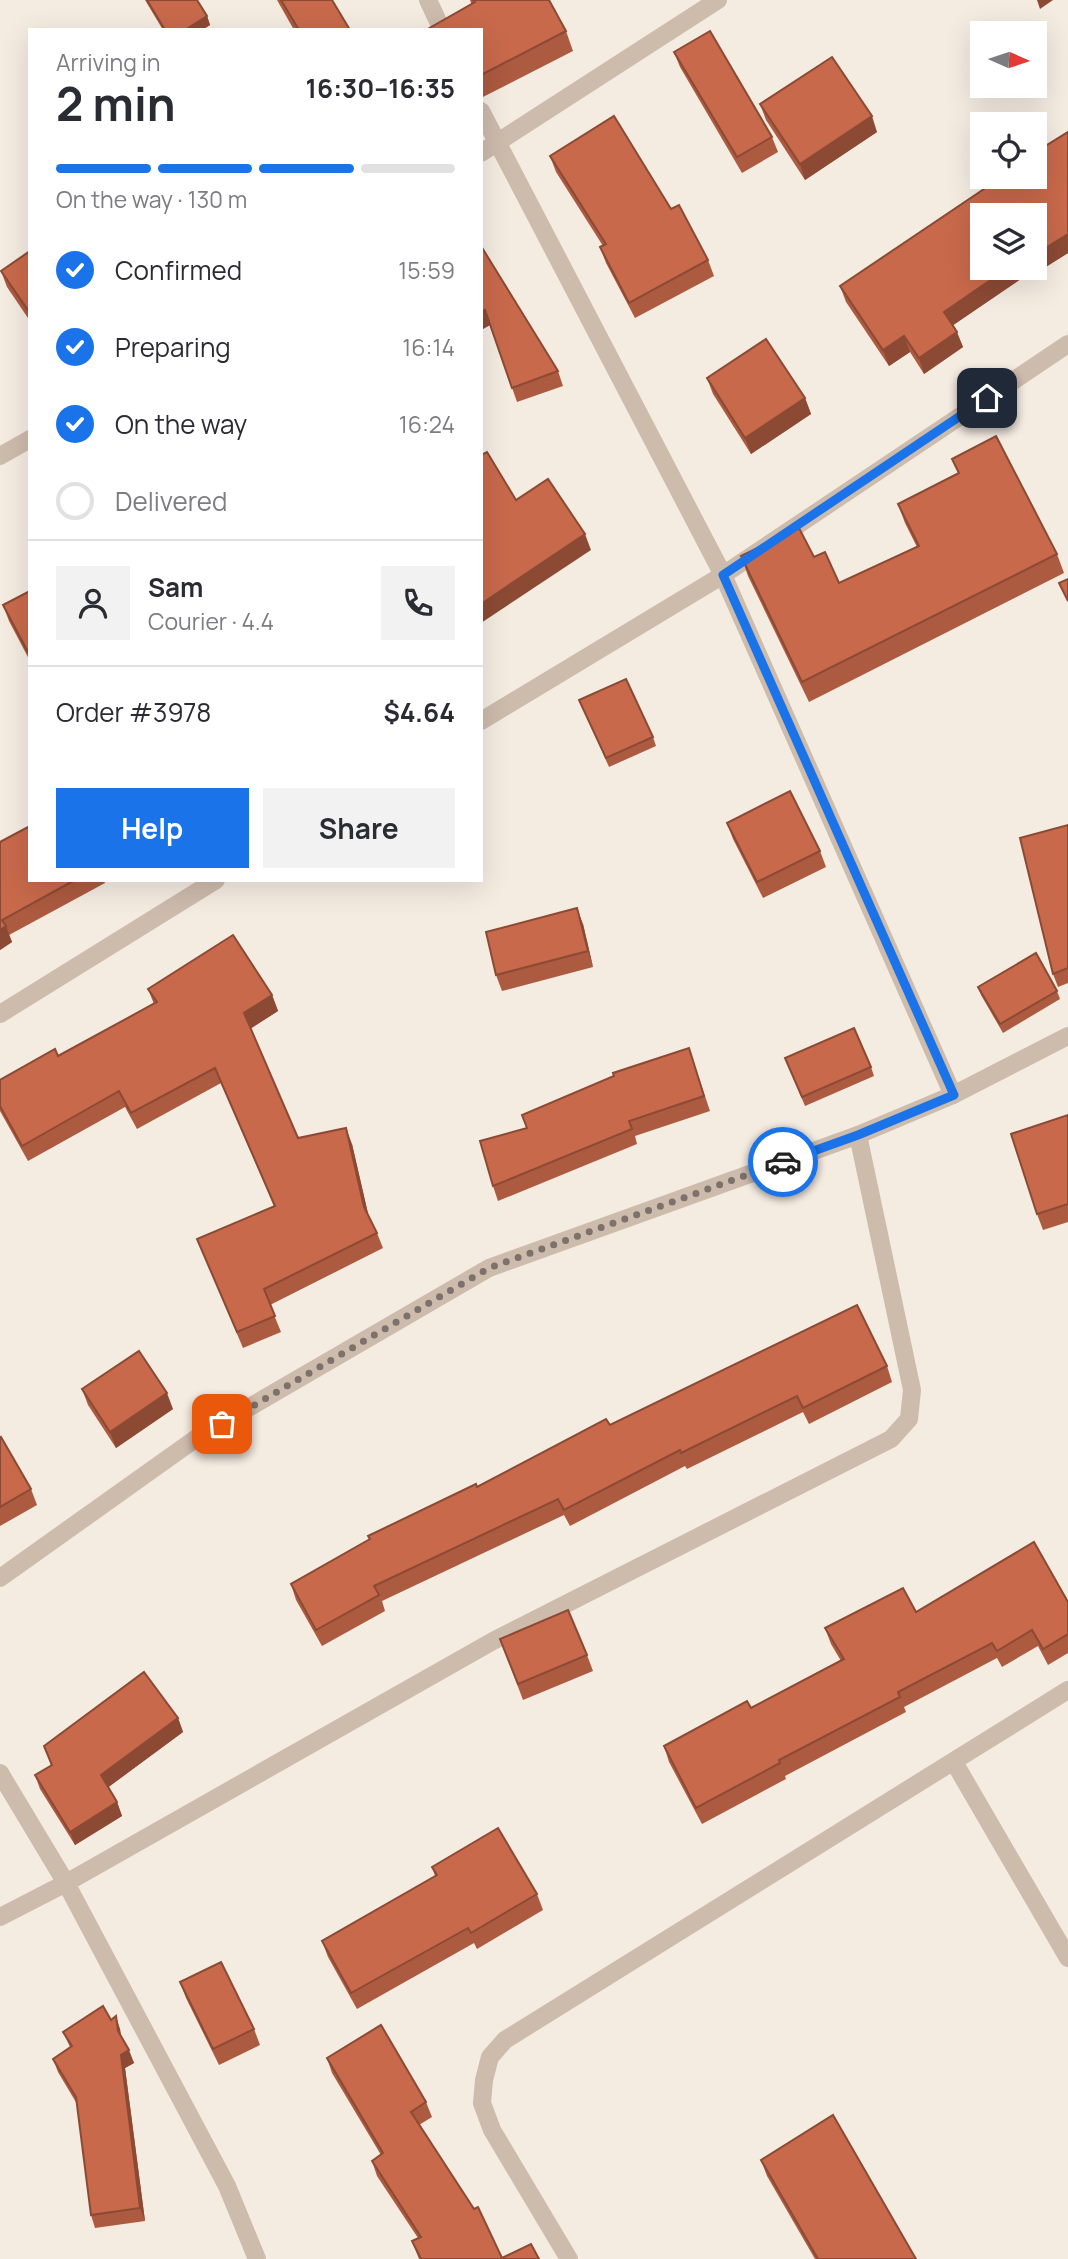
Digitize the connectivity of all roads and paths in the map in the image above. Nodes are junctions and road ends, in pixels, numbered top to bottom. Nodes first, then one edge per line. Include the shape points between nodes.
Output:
1 (428, 0) edge
2 (718, 0) edge
3 (441, 28) edge
4 (483, 120) edge
5 (489, 148) edge
6 (1068, 344) edge
7 (28, 440) edge
8 (0, 456) edge
9 (723, 575) junction
10 (483, 720) edge
11 (213, 882) edge
12 (0, 1014) edge
13 (1068, 1036) edge
14 (954, 1095) junction
15 (858, 1135) junction
16 (0, 1578) edge
17 (1068, 1690) edge
18 (954, 1762) junction
19 (0, 1773) edge
20 (66, 1883) junction
21 (0, 1917) edge
22 (1068, 1958) edge
23 (257, 2259) edge
24 (569, 2259) edge

1 - 3 street
2 - 5 street
4 - 5 street
5 - 9 street
6 - 9 street
7 - 8 street
9 - 10 street
9 - 14 street
11 - 12 street
13 - 14 street
14 - 15 street
15 - 16 street via 489,1268 198,1437
15 - 20 street via 912,1390 909,1419 891,1439 493,1641
17 - 18 street
18 - 22 street
18 - 24 street via 505,2040 490,2057 482,2103 492,2130
19 - 20 street
20 - 21 street
20 - 23 street via 227,2186

